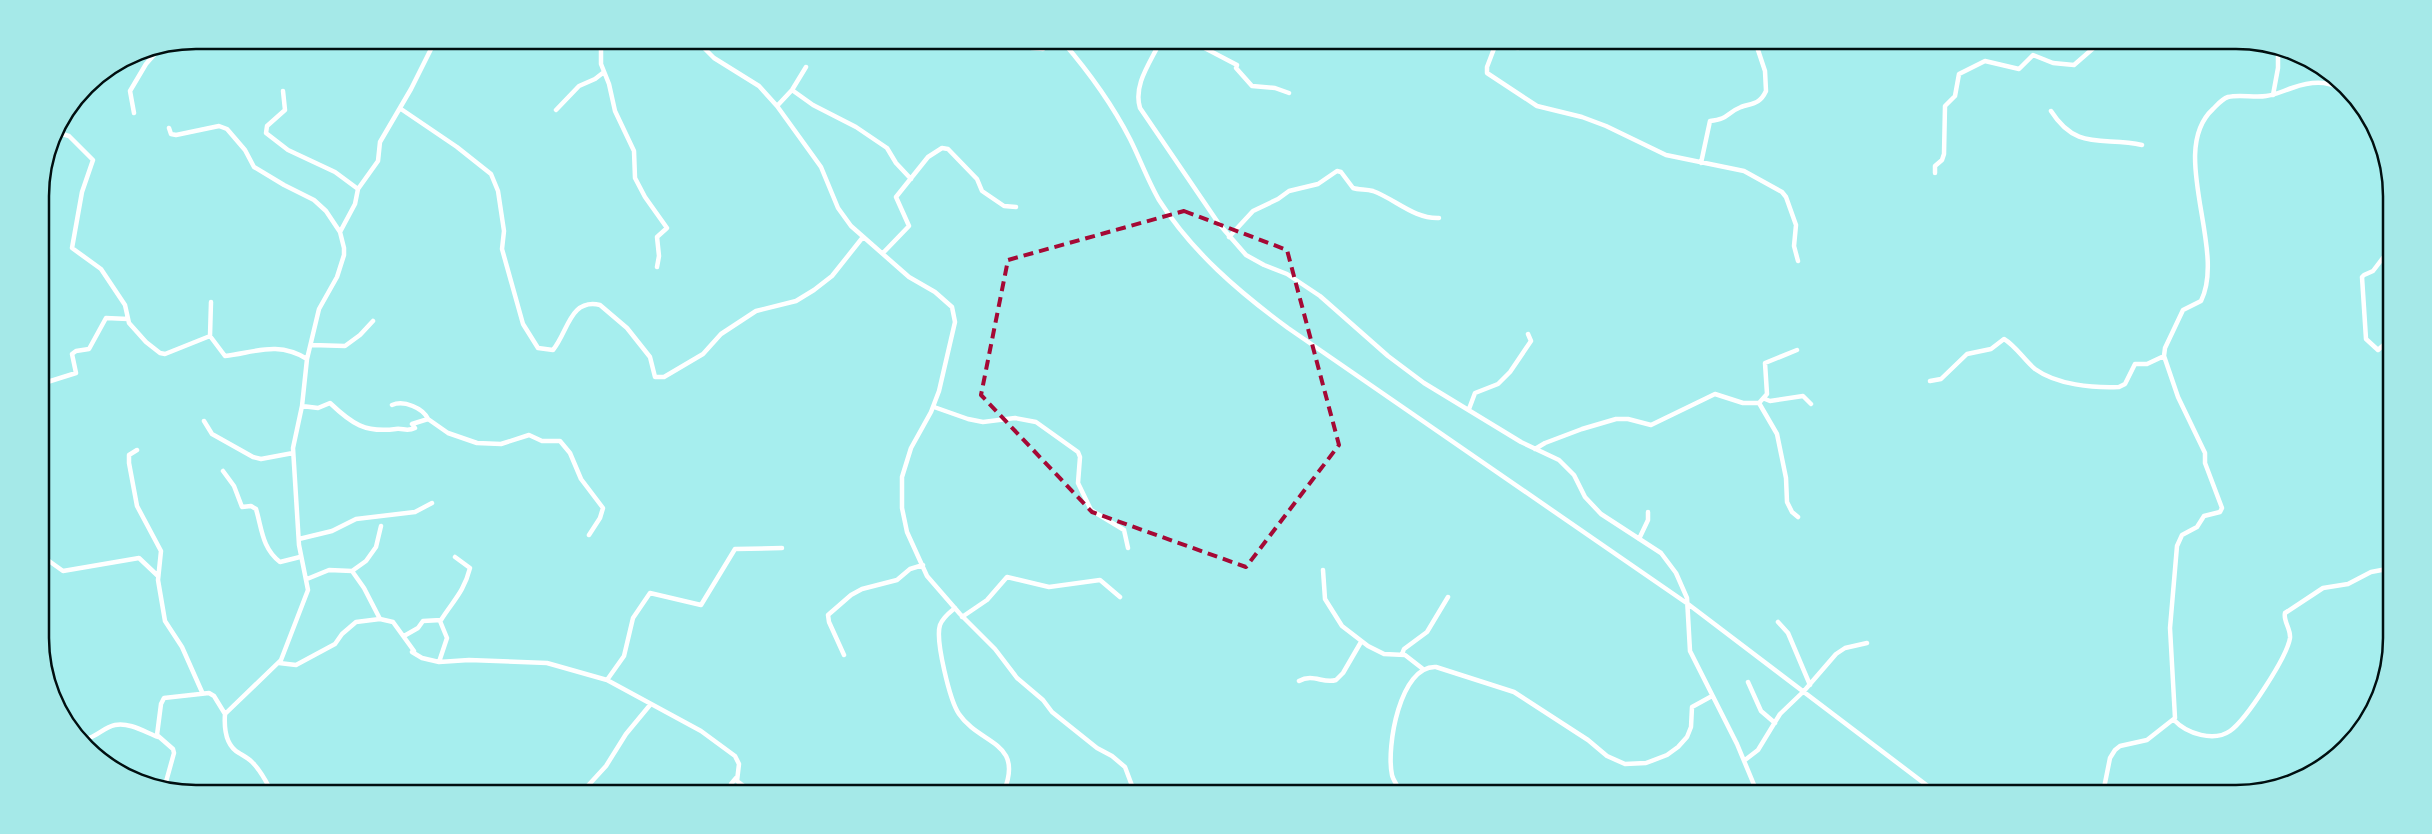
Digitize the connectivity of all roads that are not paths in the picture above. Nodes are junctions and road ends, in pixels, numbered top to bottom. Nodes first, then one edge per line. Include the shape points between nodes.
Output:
1 (431, 49) edge
2 (601, 49) edge
3 (704, 49) edge
4 (1069, 49) edge
5 (1157, 49) edge
6 (1206, 49) edge
7 (1492, 49) edge
8 (1758, 49) edge
9 (2092, 49) edge
10 (2278, 55) edge
11 (153, 56) edge
12 (806, 67) dead end
13 (604, 72) junction
14 (2331, 84) edge
15 (792, 90) junction
16 (283, 91) dead end
17 (1289, 93) dead end
18 (2274, 95) junction
19 (777, 106) junction
20 (400, 108) junction
21 (556, 110) dead end
22 (2051, 111) dead end
23 (134, 113) dead end
24 (169, 128) dead end
25 (63, 134) edge
26 (2142, 145) dead end
27 (1701, 163) junction
28 (1935, 173) dead end
29 (911, 179) junction
30 (358, 189) junction
31 (1016, 207) dead end
32 (1439, 218) dead end
33 (340, 232) junction
34 (1229, 236) junction
35 (863, 237) junction
36 (883, 254) junction
37 (2383, 258) edge
38 (1798, 261) dead end
39 (657, 267) dead end
40 (211, 302) dead end
41 (128, 319) junction
42 (373, 321) dead end
43 (1528, 334) dead end
44 (210, 336) junction
45 (312, 346) junction
46 (2383, 346) edge
47 (1798, 350) dead end
48 (2164, 356) junction
49 (307, 359) junction
50 (49, 381) edge
51 (1930, 381) dead end
52 (1765, 399) junction
53 (1759, 403) junction
54 (392, 404) dead end
55 (1811, 404) dead end
56 (302, 406) junction
57 (934, 407) junction
58 (1469, 409) junction
59 (428, 419) junction
60 (204, 421) dead end
61 (1535, 449) junction
62 (137, 450) dead end
63 (292, 453) junction
64 (222, 471) dead end
65 (432, 503) dead end
66 (1648, 512) dead end
67 (1798, 517) dead end
68 (381, 526) dead end
69 (589, 535) dead end
70 (299, 539) junction
71 (1639, 539) junction
72 (782, 548) dead end
73 (1128, 548) dead end
74 (300, 557) junction
75 (455, 557) dead end
76 (49, 561) edge
77 (922, 565) junction
78 (352, 570) junction
79 (1323, 570) dead end
80 (2383, 570) edge
81 (158, 576) junction
82 (307, 579) junction
83 (1120, 597) dead end
84 (1448, 598) dead end
85 (1688, 604) junction
86 (955, 608) junction
87 (962, 617) junction
88 (380, 620) junction
89 (440, 621) junction
90 (1778, 622) dead end
91 (404, 636) junction
92 (1362, 642) junction
93 (1867, 643) dead end
94 (1402, 654) junction
95 (844, 655) dead end
96 (439, 662) junction
97 (279, 663) junction
98 (1423, 669) junction
99 (607, 680) junction
100 (1300, 680) dead end
101 (1748, 682) dead end
102 (1810, 685) junction
103 (202, 692) junction
104 (1804, 692) junction
105 (1712, 696) junction
106 (650, 705) junction
107 (225, 714) junction
108 (2174, 720) junction
109 (1775, 723) junction
110 (158, 737) junction
111 (89, 739) edge
112 (1745, 760) junction
113 (736, 778) junction
114 (166, 782) edge
115 (268, 785) edge
116 (589, 785) edge
117 (731, 785) edge
118 (744, 785) edge
119 (1006, 785) edge
120 (1132, 785) edge
121 (1396, 785) edge
122 (1754, 785) edge
123 (1927, 785) edge
124 (2105, 785) edge

1 - 20 street
2 - 13 street via 600,64
3 - 19 street via 759,86
4 - 85 street via 1085,68 1129,137 1159,200 1204,257 1245,296
5 - 34 street via 1139,86 1140,108
6 - 17 street via 1237,65 1236,68 1252,86
7 - 27 street via 1487,73 1537,106 1582,117 1655,151
8 - 27 street via 1765,70 1766,91 1757,104 1741,107 1720,121 1710,121
9 - 28 street via 2074,65 2053,63 2032,54 2019,69 1985,61 1959,74 1956,96 1945,106 1944,154 1935,166
10 - 18 street
11 - 23 street via 130,91
12 - 15 street
13 - 21 street via 579,86
13 - 39 street via 615,111 634,151 636,181 667,228 657,237
14 - 18 street via 2301,85
15 - 19 street
15 - 29 street via 888,148 896,163
16 - 30 street via 285,110 267,126 266,133 288,150 335,172
18 - 48 street via 2229,97 2202,121 2196,155 2207,263 2204,291 2201,301 2183,310
19 - 35 street via 821,167 842,215
20 - 30 street via 380,142 378,161
20 - 35 street via 491,174 498,191 504,231 502,248 522,320 538,348 553,350 573,313 586,305 600,305 627,328 650,357 655,377 664,377 703,354 721,334 756,311 796,301 825,282
22 - 26 street via 2060,124 2082,138
24 - 33 street via 176,135 225,127 245,150 254,167 314,200
25 - 41 street via 70,136 93,160 82,192 72,248 101,269 125,305
27 - 38 street via 1744,171 1785,195 1796,225 1794,246
29 - 31 street via 928,157 944,147 977,179 982,191 1006,207
29 - 36 street via 896,200 908,227
30 - 33 street via 355,204
32 - 34 street via 1429,218 1371,191 1353,188 1337,171 1318,184 1289,191 1253,211
33 - 45 street via 344,255 337,277 319,309
34 - 58 street via 1255,261 1288,274 1320,296 1424,383
35 - 36 street
36 - 57 street via 909,277 947,301 954,311 952,338
37 - 46 street via 2373,271 2362,278 2366,339 2378,350
40 - 44 street
41 - 44 street via 140,336 162,354
41 - 50 street via 106,318 89,350 72,354 76,373
42 - 45 street via 345,346
43 - 58 street via 1531,341 1510,372 1494,388 1475,393
44 - 49 street via 225,356 279,348
45 - 49 street
47 - 52 street via 1765,363
48 - 51 street via 2147,364 2135,364 2125,384 2119,387 2082,386 2038,371 2004,339 1991,349 1967,354 1941,379
48 - 108 street via 2178,397 2205,453 2222,508 2220,512 2204,516 2197,527 2182,536 2177,546 2170,628 2176,708
49 - 56 street
52 - 53 street
52 - 55 street via 1803,396
53 - 61 street via 1743,403 1715,394 1651,425 1616,419
53 - 67 street via 1777,434 1786,478 1787,502
54 - 59 street via 418,408
56 - 59 street via 318,408 330,403 350,421 374,430 406,431 415,428 412,424
56 - 63 street
57 - 73 street via 968,420 1026,419 1046,427 1078,452 1078,484 1091,510 1124,530
57 - 77 street via 911,448 902,476 904,518
58 - 61 street
59 - 69 street via 448,434 477,443 501,444 529,435 542,441 562,442 581,480 603,507
60 - 63 street via 212,434 253,457
61 - 71 street via 1565,464 1590,503
62 - 81 street via 129,455 130,468 137,506 159,546
63 - 70 street
64 - 74 street via 234,486 241,506 256,509 262,536 273,556 280,562
65 - 70 street via 415,512 356,519 332,531
66 - 71 street via 1648,520
68 - 78 street via 376,547 366,561
70 - 74 street
71 - 85 street via 1667,559
72 - 99 street via 735,548 702,605 650,593 633,618 624,656
74 - 82 street
75 - 89 street via 470,570 457,600
76 - 81 street via 63,571 139,558
77 - 86 street via 927,576
77 - 95 street via 910,569 897,580 850,594 828,615 828,622
78 - 82 street via 329,570
78 - 88 street
79 - 92 street via 1325,599 1342,626
80 - 108 street via 2371,572 2348,584 2323,588 2285,613 2290,637 2286,650 2251,708 2230,732 2206,736 2188,730
81 - 103 street via 165,621 182,647
82 - 97 street via 308,590
83 - 87 street via 1100,580 1049,587 1007,577 987,600
84 - 94 street via 1427,632
85 - 104 street
85 - 105 street via 1690,652
86 - 87 street
86 - 119 street via 944,617 939,636 951,695 959,715 1007,755 1010,775
87 - 120 street via 995,648 1021,682 1052,712 1125,767
88 - 91 street via 393,622
88 - 97 street via 356,622 334,644 296,665
89 - 91 street via 423,621
89 - 96 street via 447,638
90 - 102 street via 1788,633
91 - 96 street via 412,652
92 - 94 street via 1384,654
92 - 100 street via 1336,680 1311,677
93 - 102 street via 1845,648 1836,654
94 - 98 street
96 - 99 street via 547,663
97 - 107 street
98 - 105 street via 1436,666 1514,692 1615,761 1635,765 1654,760 1678,747 1691,727 1692,706
98 - 121 street via 1394,719 1392,776
99 - 106 street
101 - 109 street via 1761,711
102 - 104 street
103 - 107 street via 214,696
103 - 110 street via 164,698
104 - 109 street
104 - 123 street
105 - 112 street
106 - 113 street via 701,731 735,756 739,764
106 - 116 street
107 - 115 street via 229,744 251,760
108 - 124 street via 2147,740 2115,750 2110,758
109 - 112 street via 1758,750
110 - 111 street via 116,725
110 - 114 street via 174,753
112 - 122 street
113 - 117 street
113 - 118 street

